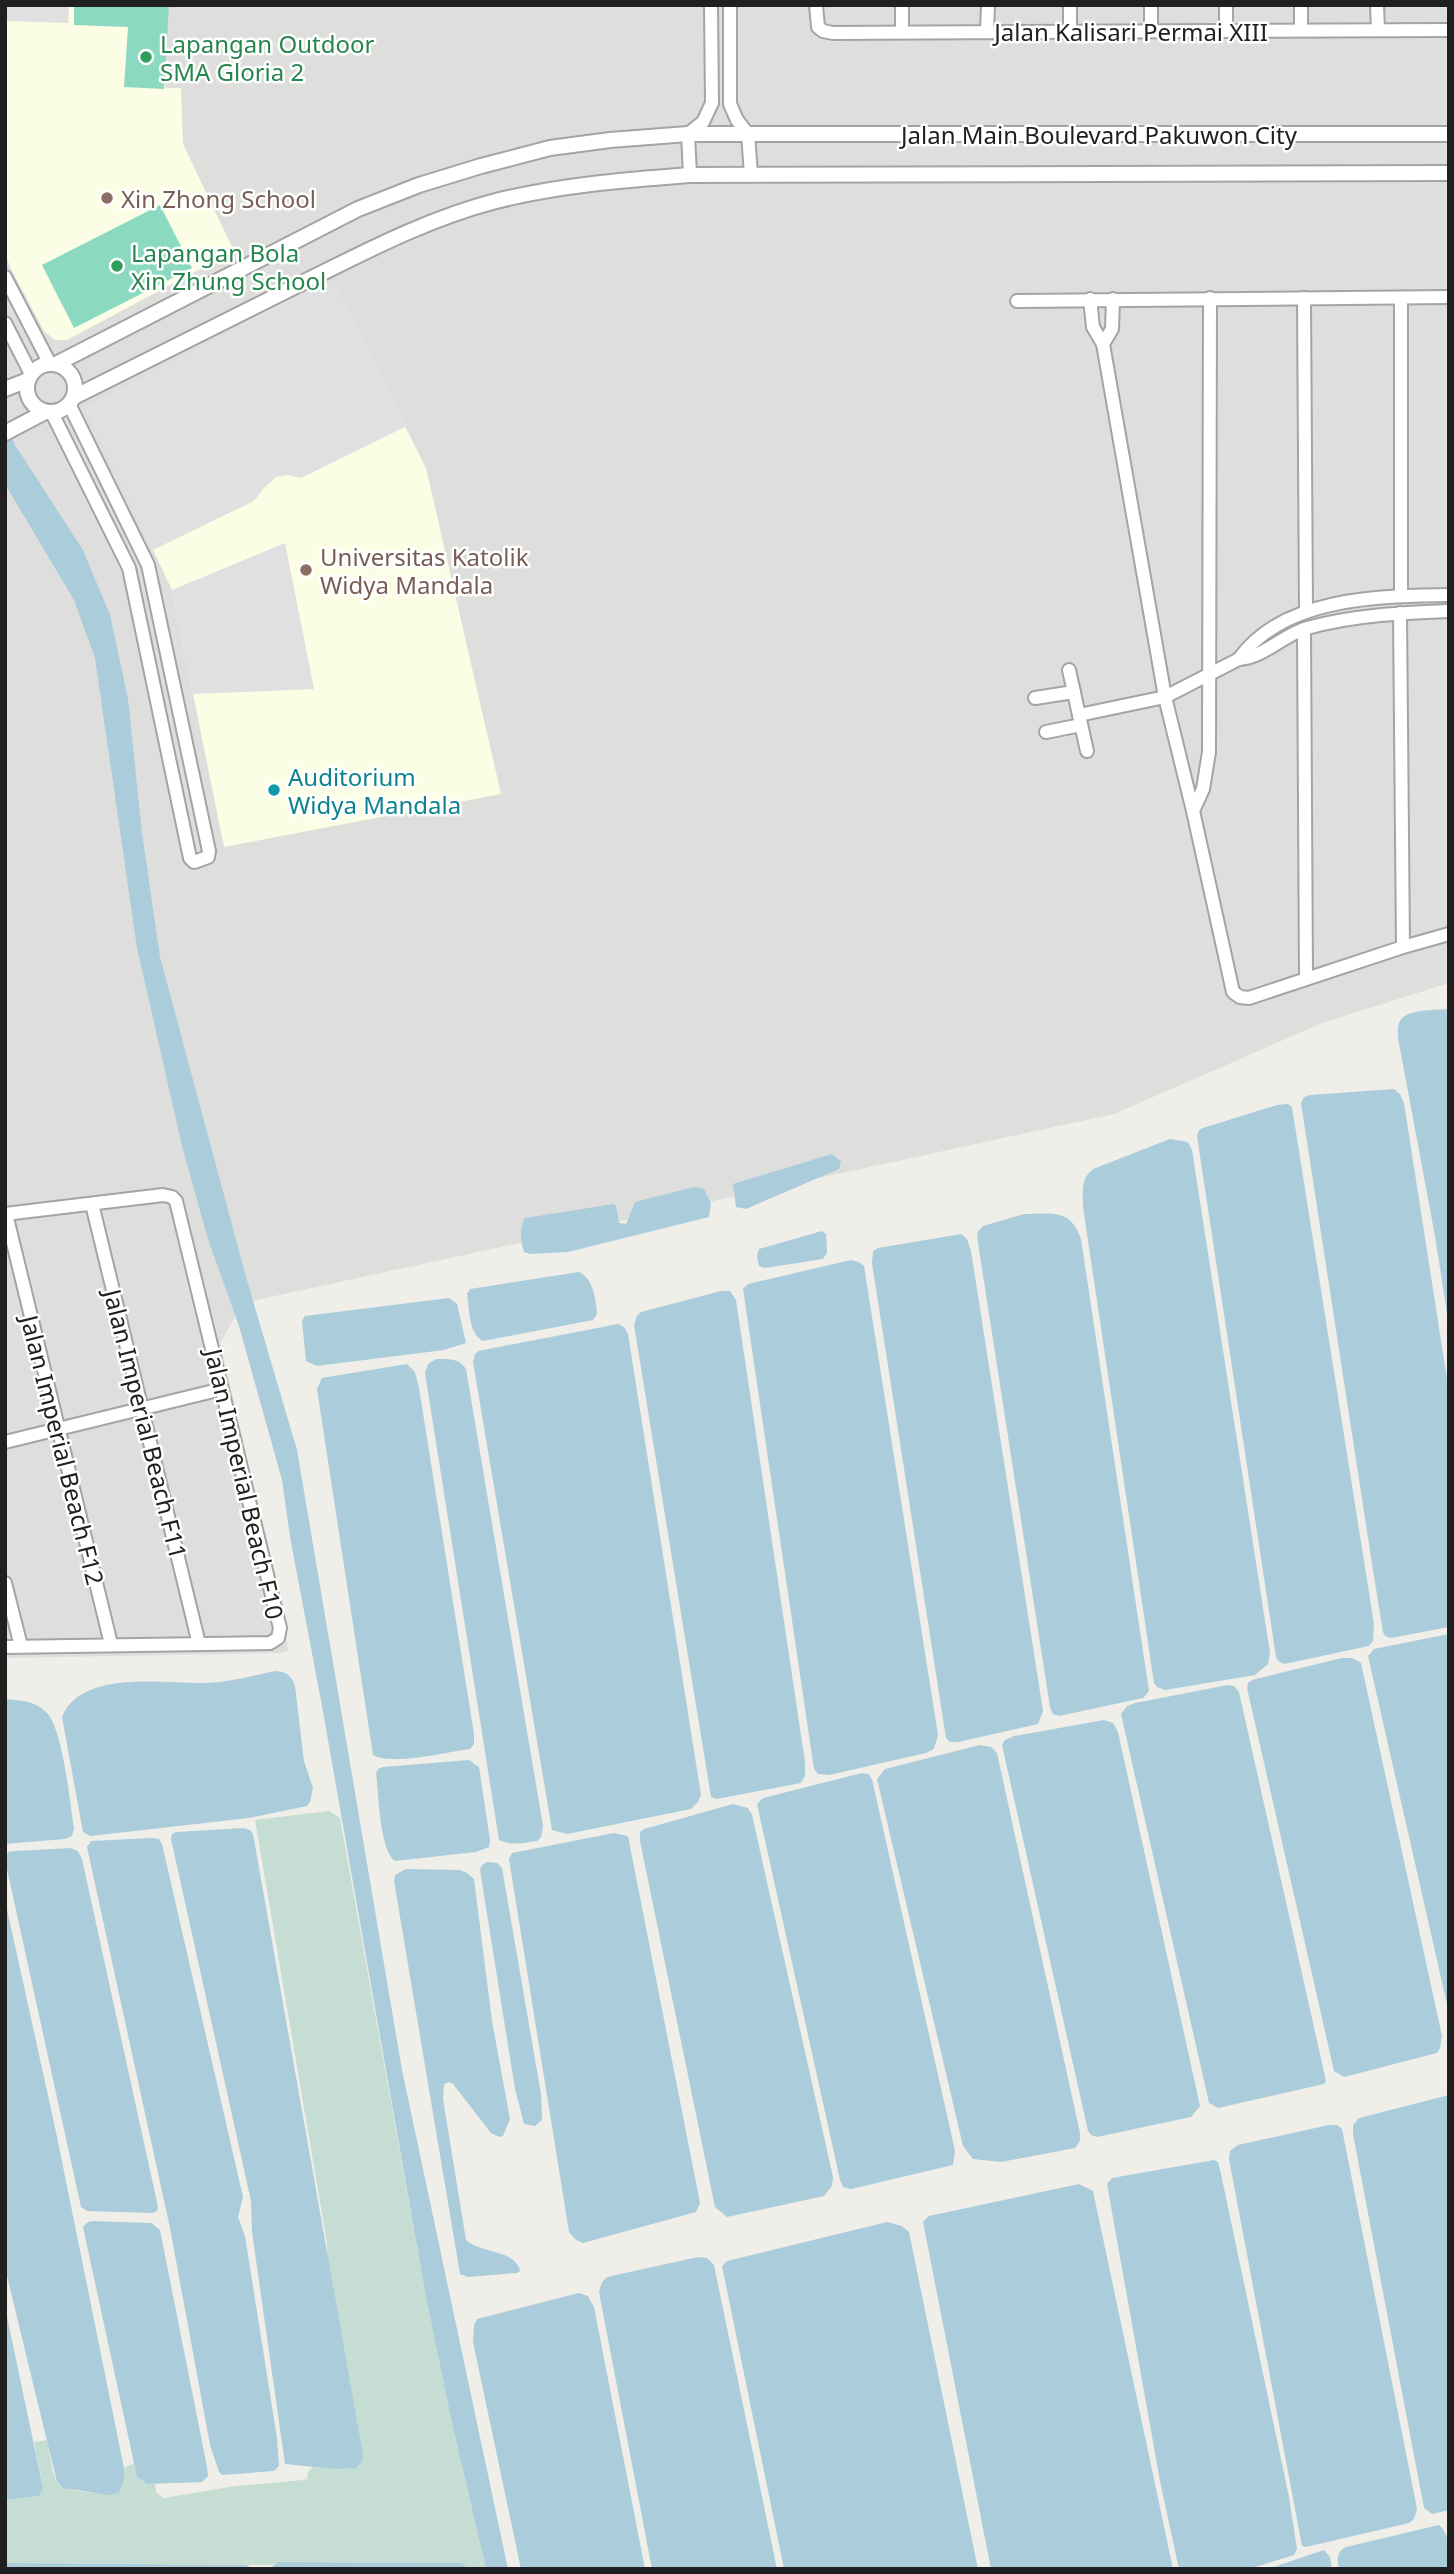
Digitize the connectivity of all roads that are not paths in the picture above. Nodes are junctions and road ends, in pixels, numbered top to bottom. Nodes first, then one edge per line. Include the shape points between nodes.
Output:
1 (711, 5) edge
2 (730, 5) edge
3 (816, 5) edge
4 (902, 5) edge
5 (988, 5) edge
6 (1070, 5) edge
7 (1151, 5) edge
8 (1226, 5) edge
9 (1301, 5) edge
10 (1377, 5) edge
11 (1151, 30) junction
12 (1226, 30) junction
13 (1301, 30) junction
14 (1378, 30) junction
15 (1449, 30) edge
16 (988, 31) junction
17 (1070, 31) junction
18 (902, 32) junction
19 (712, 103) junction
20 (730, 104) junction
21 (688, 134) junction
22 (748, 134) junction
23 (1449, 134) edge
24 (1449, 173) edge
25 (751, 174) junction
26 (690, 175) junction
27 (5, 276) edge
28 (1449, 297) edge
29 (1210, 298) junction
30 (1304, 298) junction
31 (1401, 298) junction
32 (1090, 299) junction
33 (1113, 299) junction
34 (1017, 301) dead end
35 (5, 323) edge
36 (1103, 344) junction
37 (53, 364) junction
38 (29, 377) junction
39 (5, 389) edge
40 (71, 401) junction
41 (48, 413) junction
42 (5, 433) edge
43 (1449, 595) edge
44 (1401, 596) junction
45 (1306, 611) junction
46 (1449, 611) edge
47 (1400, 612) junction
48 (1304, 629) junction
49 (166, 647) junction
50 (147, 652) junction
51 (1238, 659) junction
52 (1069, 670) dead end
53 (1210, 674) junction
54 (1074, 692) junction
55 (1165, 697) junction
56 (1035, 698) dead end
57 (1080, 720) junction
58 (1046, 732) dead end
59 (1087, 751) dead end
60 (1193, 811) junction
61 (1449, 934) edge
62 (1403, 947) junction
63 (1306, 977) junction
64 (92, 1205) junction
65 (5, 1214) edge
66 (222, 1389) junction
67 (142, 1409) junction
68 (58, 1429) junction
69 (5, 1442) edge
70 (5, 1583) edge
71 (111, 1644) junction
72 (199, 1644) junction
73 (22, 1646) junction
74 (5, 1647) edge

1 - 19 street
2 - 20 street
3 - 18 street, Jalan Kalisari Permai XIII via 819,29
4 - 18 street
5 - 16 street
6 - 17 street
7 - 11 street
8 - 12 street
9 - 13 street
10 - 14 street
11 - 12 street, Jalan Kalisari Permai XIII
11 - 17 street, Jalan Kalisari Permai XIII
12 - 13 street, Jalan Kalisari Permai XIII
13 - 14 street, Jalan Kalisari Permai XIII
14 - 15 street, Jalan Kalisari Permai XIII
16 - 17 street, Jalan Kalisari Permai XIII
16 - 18 street, Jalan Kalisari Permai XIII
19 - 20 street
19 - 21 street via 703,122
20 - 22 street
21 - 22 street, Jalan Main Boulevard Pakuwon City
21 - 26 street
21 - 37 street, Jalan Main Boulevard Pakuwon City via 550,148 419,185 358,209
22 - 23 street, Jalan Main Boulevard Pakuwon City
22 - 25 street
24 - 25 street, Jalan Main Boulevard Pakuwon City
25 - 26 street, Jalan Main Boulevard Pakuwon City
26 - 40 street, Jalan Main Boulevard Pakuwon City via 554,188 436,221 374,247
27 - 37 street
28 - 31 street
29 - 30 street
29 - 33 street
29 - 53 street
30 - 31 street
30 - 45 street
31 - 44 street
32 - 33 street
32 - 34 street
32 - 36 street via 1093,327
33 - 36 street via 1112,329
35 - 38 street
36 - 55 street
37 - 38 street via 39,367
37 - 40 street via 71,374 75,385
38 - 39 street
38 - 41 street via 29,400
40 - 41 street via 61,411
40 - 49 street via 148,565
41 - 42 street
41 - 50 street via 129,568
43 - 44 street
44 - 45 street
45 - 51 street via 1263,635
46 - 47 street
47 - 48 street
47 - 62 street
48 - 51 street via 1252,659
48 - 63 street
49 - 50 street
49 - 50 street via 209,851 194,862
51 - 53 street
52 - 54 street
53 - 55 street
53 - 60 street via 1208,767
54 - 56 street
54 - 57 street
55 - 57 street
55 - 60 street
57 - 58 street
57 - 59 street
60 - 63 street via 1233,992 1249,998
61 - 62 street
62 - 63 street
64 - 65 street
64 - 66 street, Jalan Imperial Beach F10 via 172,1196
64 - 67 street, Jalan Imperial Beach F11
65 - 68 street, Jalan Imperial Beach F12
66 - 67 street
66 - 72 street, Jalan Imperial Beach F10 via 280,1633 270,1643
67 - 68 street
67 - 72 street, Jalan Imperial Beach F11
68 - 69 street
68 - 71 street, Jalan Imperial Beach F12
70 - 73 street
71 - 72 street, Jalan Imperial Beach F10
71 - 73 street, Jalan Imperial Beach F10
73 - 74 street, Jalan Imperial Beach F10

